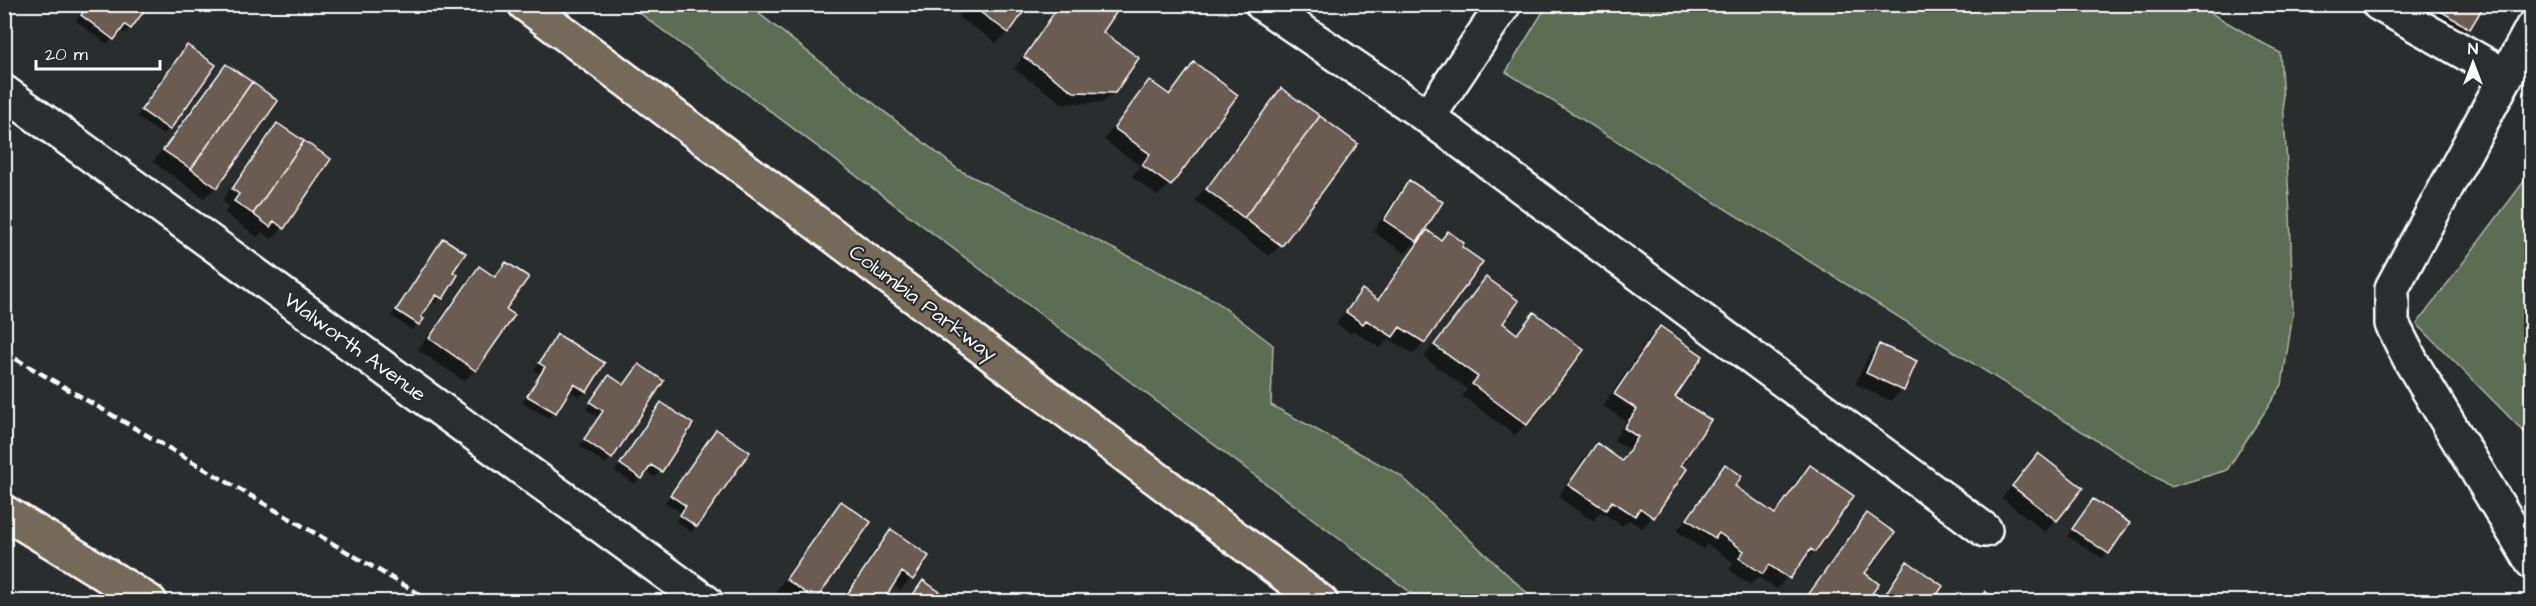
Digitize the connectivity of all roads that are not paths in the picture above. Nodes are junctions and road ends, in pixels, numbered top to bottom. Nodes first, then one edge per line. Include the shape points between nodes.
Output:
1 (525, 4) edge
2 (1262, 4) edge
3 (1504, 4) edge
4 (2379, 4) edge
5 (2532, 28) edge
6 (2506, 76) junction
7 (4, 92) edge
8 (1428, 117) junction
9 (4, 512) edge
10 (1984, 530) dead end
11 (2532, 562) edge
12 (150, 602) edge
13 (706, 602) edge
14 (1321, 602) edge

1 - 14 main road, Columbia Parkway
2 - 8 street
3 - 8 street
4 - 6 street
5 - 6 street
6 - 11 street via 2392,288 2392,324
7 - 13 street, Walworth Avenue
8 - 10 street
9 - 12 main road

